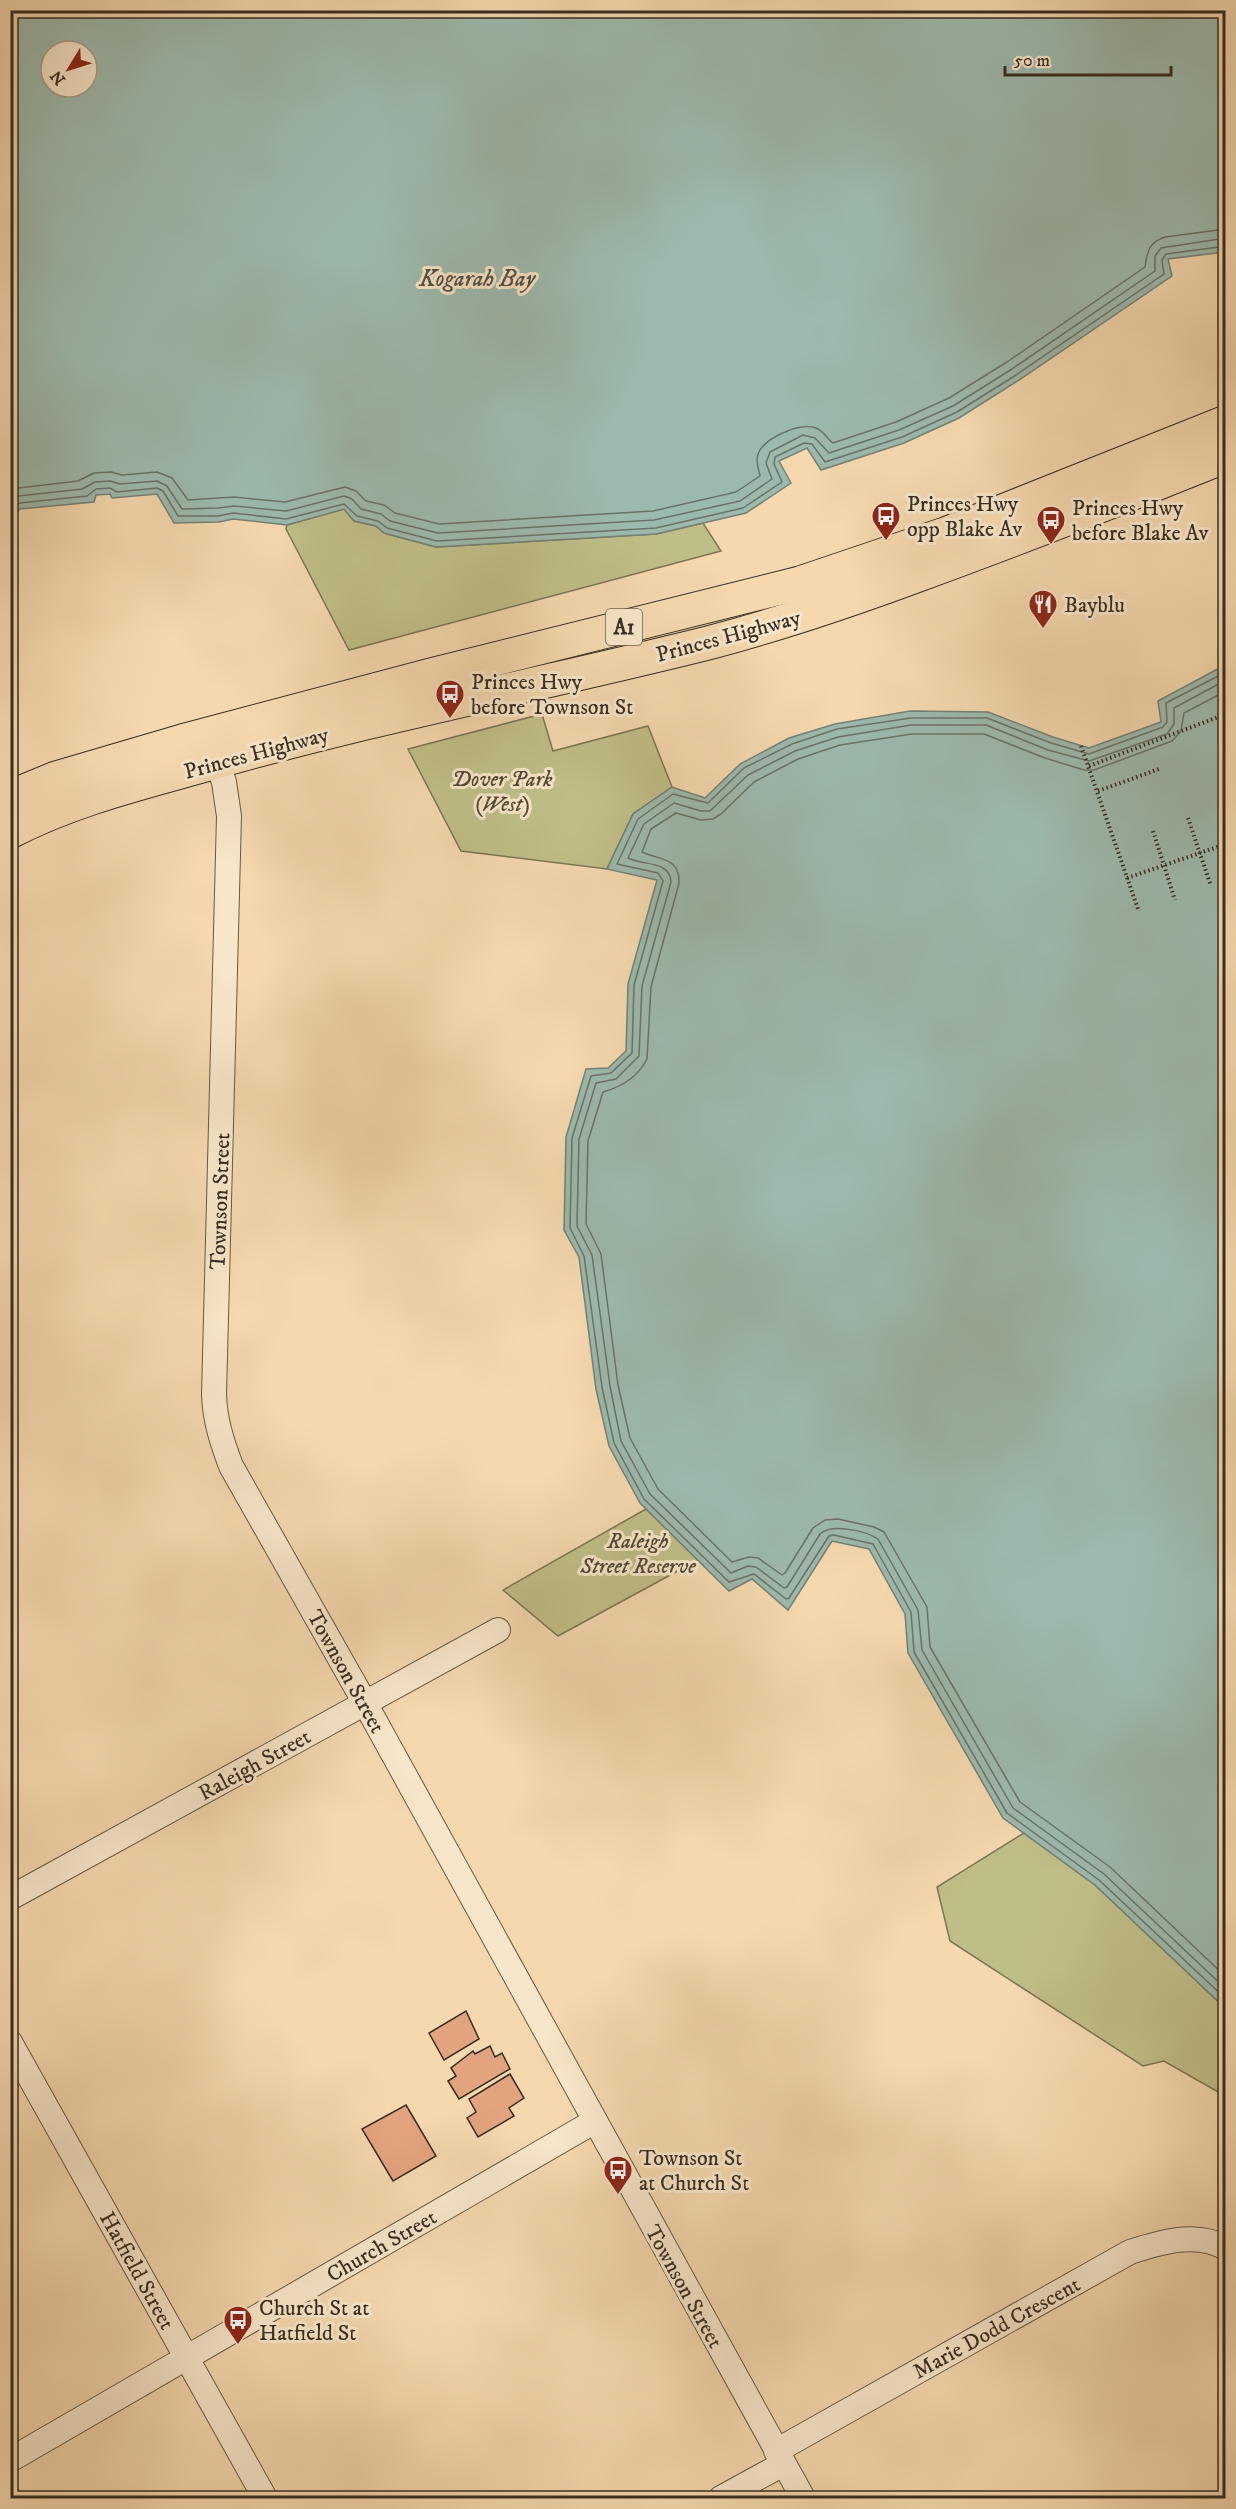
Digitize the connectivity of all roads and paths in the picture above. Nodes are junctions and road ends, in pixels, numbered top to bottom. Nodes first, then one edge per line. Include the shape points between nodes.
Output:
1 (1226, 422) edge
2 (1226, 456) edge
3 (1226, 714) edge
4 (1081, 746) dead end
5 (217, 762) junction
6 (1089, 766) junction
7 (1159, 769) dead end
8 (1098, 790) junction
9 (10, 797) edge
10 (1221, 808) dead end
11 (1188, 818) dead end
12 (1226, 822) edge
13 (1153, 831) dead end
14 (10, 832) edge
15 (1226, 844) edge
16 (1200, 853) junction
17 (1164, 865) junction
18 (1127, 878) junction
19 (1211, 886) dead end
20 (1175, 900) dead end
21 (1138, 909) dead end
22 (498, 1630) dead end
23 (365, 1703) junction
24 (10, 1898) edge
25 (10, 2042) edge
26 (595, 2121) junction
27 (1226, 2248) edge
28 (186, 2358) junction
29 (779, 2458) junction
30 (10, 2460) edge
31 (265, 2499) edge
32 (721, 2499) edge
33 (802, 2499) edge

1 - 9 highway, Princes Highway / A1 via 945,534 800,583 172,744 56,778
2 - 5 highway, Princes Highway / A1 via 1042,530 821,610 711,642
3 - 6 path
4 - 6 path
5 - 14 highway, Princes Highway / A1 via 91,798
5 - 23 street, Townson Street via 229,816 215,1417 231,1466
6 - 8 path
7 - 8 path
8 - 18 path
10 - 12 path
11 - 16 path
13 - 17 path
15 - 16 path
16 - 17 path
16 - 19 path
17 - 18 path
17 - 20 path
18 - 21 path
22 - 23 street, Raleigh Street
23 - 24 street, Raleigh Street
23 - 26 street, Townson Street
25 - 28 street, Hatfield Street
26 - 28 street, Church Street
26 - 29 street, Townson Street
27 - 29 street, Marie Dodd Crescent via 1211,2240 1165,2241 1130,2252
28 - 30 street, Church Street
28 - 31 street, Hatfield Street
29 - 32 street, Marie Dodd Crescent
29 - 33 street, Townson Street

